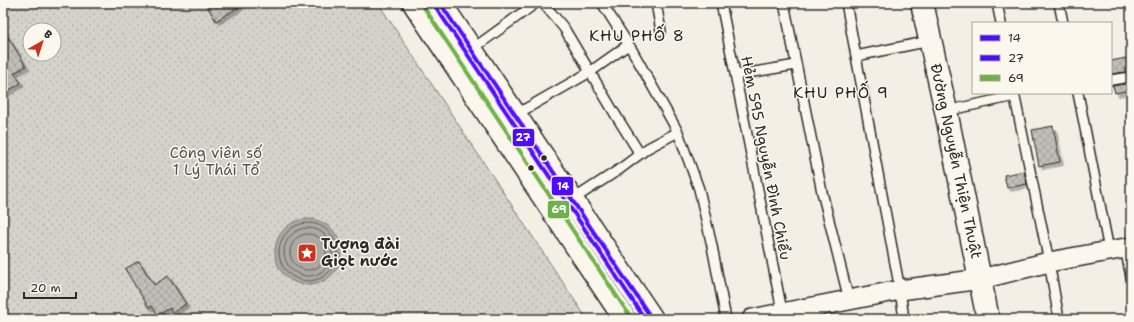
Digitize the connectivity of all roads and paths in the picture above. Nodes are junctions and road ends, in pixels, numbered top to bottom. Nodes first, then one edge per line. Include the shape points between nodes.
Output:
1 (414, 3) edge
2 (440, 3) edge
3 (536, 3) edge
4 (543, 3) edge
5 (602, 3) edge
6 (656, 3) edge
7 (721, 3) edge
8 (784, 3) edge
9 (846, 3) edge
10 (922, 3) edge
11 (997, 3) edge
12 (1059, 3) edge
13 (1001, 22) edge
14 (1063, 22) edge
15 (661, 31) dead end
16 (930, 41) junction
17 (628, 45) junction
18 (471, 50) junction
19 (856, 56) junction
20 (796, 65) junction
21 (590, 72) junction
22 (736, 75) junction
23 (1131, 77) edge
24 (1112, 80) edge
25 (1014, 94) edge
26 (1078, 94) edge
27 (946, 111) junction
28 (515, 115) junction
29 (678, 132) junction
30 (640, 154) junction
31 (572, 200) junction
32 (1122, 248) edge
33 (1049, 262) junction
34 (1131, 277) edge
35 (981, 279) junction
36 (900, 290) junction
37 (849, 300) junction
38 (783, 316) edge
39 (626, 319) edge
40 (652, 319) edge
41 (726, 319) edge
42 (752, 319) edge
43 (904, 319) edge
44 (988, 319) edge
45 (1058, 319) edge

1 - 39 main road
2 - 18 main road
3 - 18 lane
4 - 21 lane via 564,28
5 - 17 lane
6 - 15 lane
7 - 22 lane, Hẻm 595 Nguyễn Ðình Chiểu
8 - 20 lane
9 - 19 lane
10 - 16 main road, Đường Nguyễn Thiện Thuật
11 - 13 lane
12 - 14 lane
16 - 19 lane
16 - 27 main road, Đường Nguyễn Thiện Thuật
17 - 21 lane
17 - 29 lane
18 - 28 main road
19 - 36 lane
20 - 22 lane
20 - 37 lane via 822,192
21 - 28 lane
21 - 30 lane
22 - 38 lane, Hẻm 595 Nguyễn Ðình Chiểu
23 - 24 lane
25 - 27 lane
25 - 33 lane
26 - 32 lane
27 - 35 main road, Đường Nguyễn Thiện Thuật
28 - 31 main road
29 - 30 lane
29 - 41 lane via 699,189
30 - 31 lane
31 - 40 main road
32 - 33 street
32 - 34 lane
33 - 35 street
33 - 45 lane
35 - 36 street
35 - 44 main road, Đường Nguyễn Thiện Thuật
36 - 37 street
36 - 43 lane
37 - 38 street
38 - 42 street

